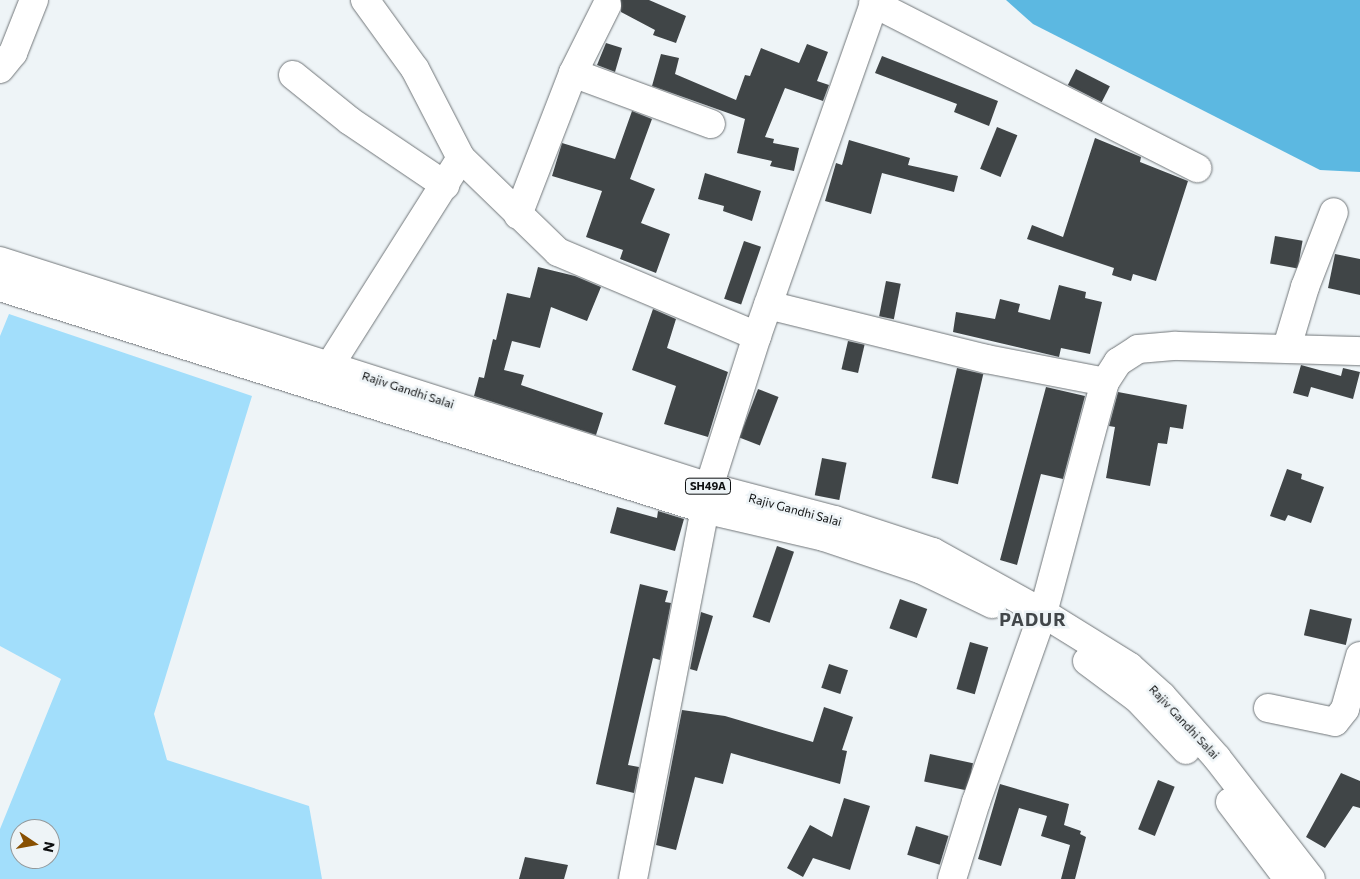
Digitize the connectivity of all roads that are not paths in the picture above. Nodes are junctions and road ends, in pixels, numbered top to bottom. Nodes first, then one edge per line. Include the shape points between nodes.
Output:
1 (34, 0) edge
2 (365, 0) edge
3 (874, 2) edge
4 (607, 5) dead end
5 (0, 69) edge
6 (573, 73) junction
7 (293, 75) dead end
8 (711, 124) dead end
9 (461, 158) junction
10 (1197, 168) dead end
11 (445, 185) junction
12 (1334, 212) dead end
13 (518, 215) junction
14 (0, 261) edge
15 (0, 287) edge
16 (768, 305) junction
17 (756, 336) junction
18 (1287, 347) junction
19 (1360, 351) edge
20 (330, 365) junction
21 (1105, 382) junction
22 (707, 498) junction
23 (1040, 620) junction
24 (1360, 656) edge
25 (1268, 708) dead end
26 (634, 871) edge
27 (952, 879) edge
28 (1288, 879) edge
29 (1312, 879) edge

1 - 5 street via 13,54
2 - 9 street via 415,69
3 - 10 street
3 - 16 street
4 - 6 street
6 - 8 street
6 - 13 street
7 - 11 street via 350,121
9 - 11 street
9 - 13 street
11 - 20 street
12 - 18 street via 1304,287
13 - 17 street via 558,252
14 - 20 street, Rajiv Gandhi Salai / SH49A
15 - 22 street, Rajiv Gandhi Salai / SH49A
16 - 17 street
16 - 21 street via 986,359
17 - 22 street
18 - 19 street
18 - 21 street via 1138,349 1118,362
20 - 22 street, Rajiv Gandhi Salai / SH49A
21 - 23 street
22 - 23 street, Rajiv Gandhi Salai / SH49A via 922,570
22 - 26 street
23 - 27 street
23 - 28 street, Rajiv Gandhi Salai / SH49A via 1138,699 1222,792
23 - 29 street, Rajiv Gandhi Salai / SH49A via 1130,667 1162,696 1217,758
24 - 25 street via 1345,709 1335,722

